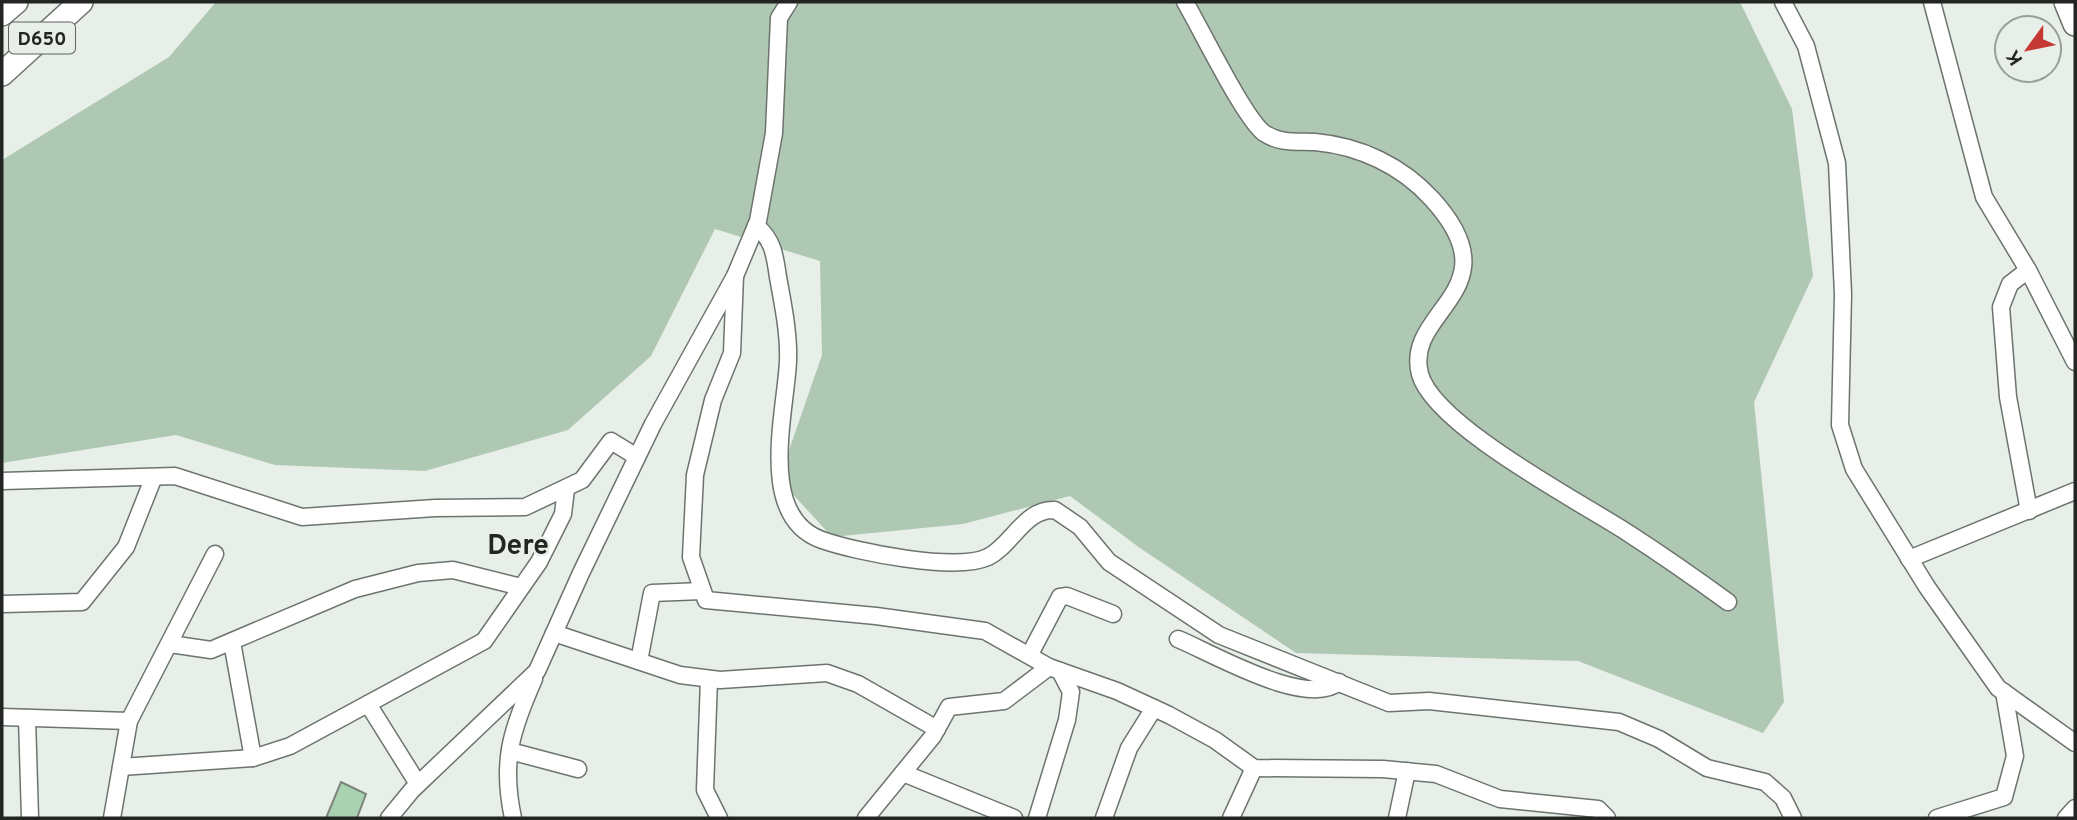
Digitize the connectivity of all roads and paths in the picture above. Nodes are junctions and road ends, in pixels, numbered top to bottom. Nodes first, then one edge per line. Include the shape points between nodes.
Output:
1 (16, 2) edge
2 (82, 2) edge
3 (789, 2) edge
4 (1185, 2) edge
5 (1783, 2) edge
6 (1933, 2) edge
7 (2066, 2) edge
8 (2, 14) edge
9 (2075, 24) edge
10 (2, 74) edge
11 (756, 226) junction
12 (2028, 270) junction
13 (735, 276) junction
14 (2075, 362) edge
15 (637, 457) junction
16 (153, 479) junction
17 (2, 481) edge
18 (566, 489) junction
19 (2075, 491) edge
20 (2029, 512) junction
21 (215, 554) dead end
22 (1909, 559) junction
23 (521, 587) junction
24 (702, 591) junction
25 (1728, 603) dead end
26 (2, 604) edge
27 (1112, 614) dead end
28 (554, 633) junction
29 (1178, 639) dead end
30 (232, 642) junction
31 (170, 644) junction
32 (1030, 654) junction
33 (639, 661) junction
34 (1055, 669) junction
35 (537, 671) junction
36 (709, 679) junction
37 (1339, 682) junction
38 (2004, 692) junction
39 (368, 704) junction
40 (1154, 708) junction
41 (2, 717) edge
42 (27, 718) junction
43 (129, 721) junction
44 (937, 729) junction
45 (2075, 743) edge
46 (510, 751) junction
47 (253, 758) junction
48 (121, 767) junction
49 (1254, 768) junction
50 (578, 769) dead end
51 (1408, 771) junction
52 (903, 773) junction
53 (418, 784) junction
54 (2075, 808) edge
55 (30, 818) edge
56 (112, 818) edge
57 (389, 818) edge
58 (513, 818) edge
59 (719, 818) edge
60 (866, 818) edge
61 (1014, 818) edge
62 (1037, 818) edge
63 (1104, 818) edge
64 (1231, 818) edge
65 (1397, 818) edge
66 (1606, 818) edge
67 (1793, 818) edge
68 (1937, 818) edge
69 (2066, 818) edge

1 - 8 highway, D650
2 - 10 highway, D650
3 - 11 street via 779,18 774,133
4 - 25 street via 1261,131 1286,142 1334,145 1373,156 1418,185 1448,219 1461,251 1462,275 1421,342 1418,358 1423,384 1435,400 1505,457 1625,531
5 - 22 street via 1806,46 1837,163 1843,293 1840,425 1854,469
6 - 12 street via 1984,197
7 - 9 highway
11 - 13 street
11 - 37 street via 770,239 786,323 788,358 780,430 783,497 793,518 810,534 873,552 959,565 990,556 1036,513 1055,510 1080,527 1109,562 1203,626
12 - 14 street
12 - 20 street via 2010,284 2001,307 2008,397
13 - 15 street
13 - 24 street via 732,353 713,400 695,475 691,557
15 - 18 street via 611,441 582,480
15 - 28 street
16 - 17 street
16 - 18 street via 175,476 302,517 524,507
16 - 26 street via 125,547 82,602
18 - 23 street via 563,514
19 - 20 street
20 - 22 street
21 - 31 street
22 - 38 street
23 - 30 street via 453,570 418,573 355,589
23 - 39 street via 484,641
24 - 32 street via 705,600 985,631
24 - 33 street via 652,593
27 - 32 street via 1060,597
28 - 33 street
28 - 35 street
29 - 37 street via 1250,672 1293,685 1321,689
30 - 31 street via 211,650
30 - 47 street
31 - 43 street
32 - 34 street
33 - 36 street
34 - 40 street
34 - 44 street via 1004,701 949,707
34 - 62 street via 1071,692 1068,720
35 - 46 street via 514,724
35 - 53 street
36 - 44 street via 827,673 858,684
36 - 59 street via 705,790
37 - 67 street via 1389,703 1429,701 1626,724 1707,768 1769,784
38 - 45 street
38 - 68 street via 2015,756 2004,797
39 - 47 street via 290,746
39 - 53 street
40 - 49 street via 1215,740
40 - 63 street via 1129,748
41 - 42 street
42 - 43 street
42 - 55 street
43 - 48 street
44 - 52 street
46 - 50 street
46 - 58 street via 505,784
47 - 48 street
48 - 56 street
49 - 51 street
49 - 64 street
51 - 65 street
51 - 66 street via 1436,774 1500,799 1598,809
52 - 60 street
52 - 61 street
53 - 57 street
54 - 69 street

